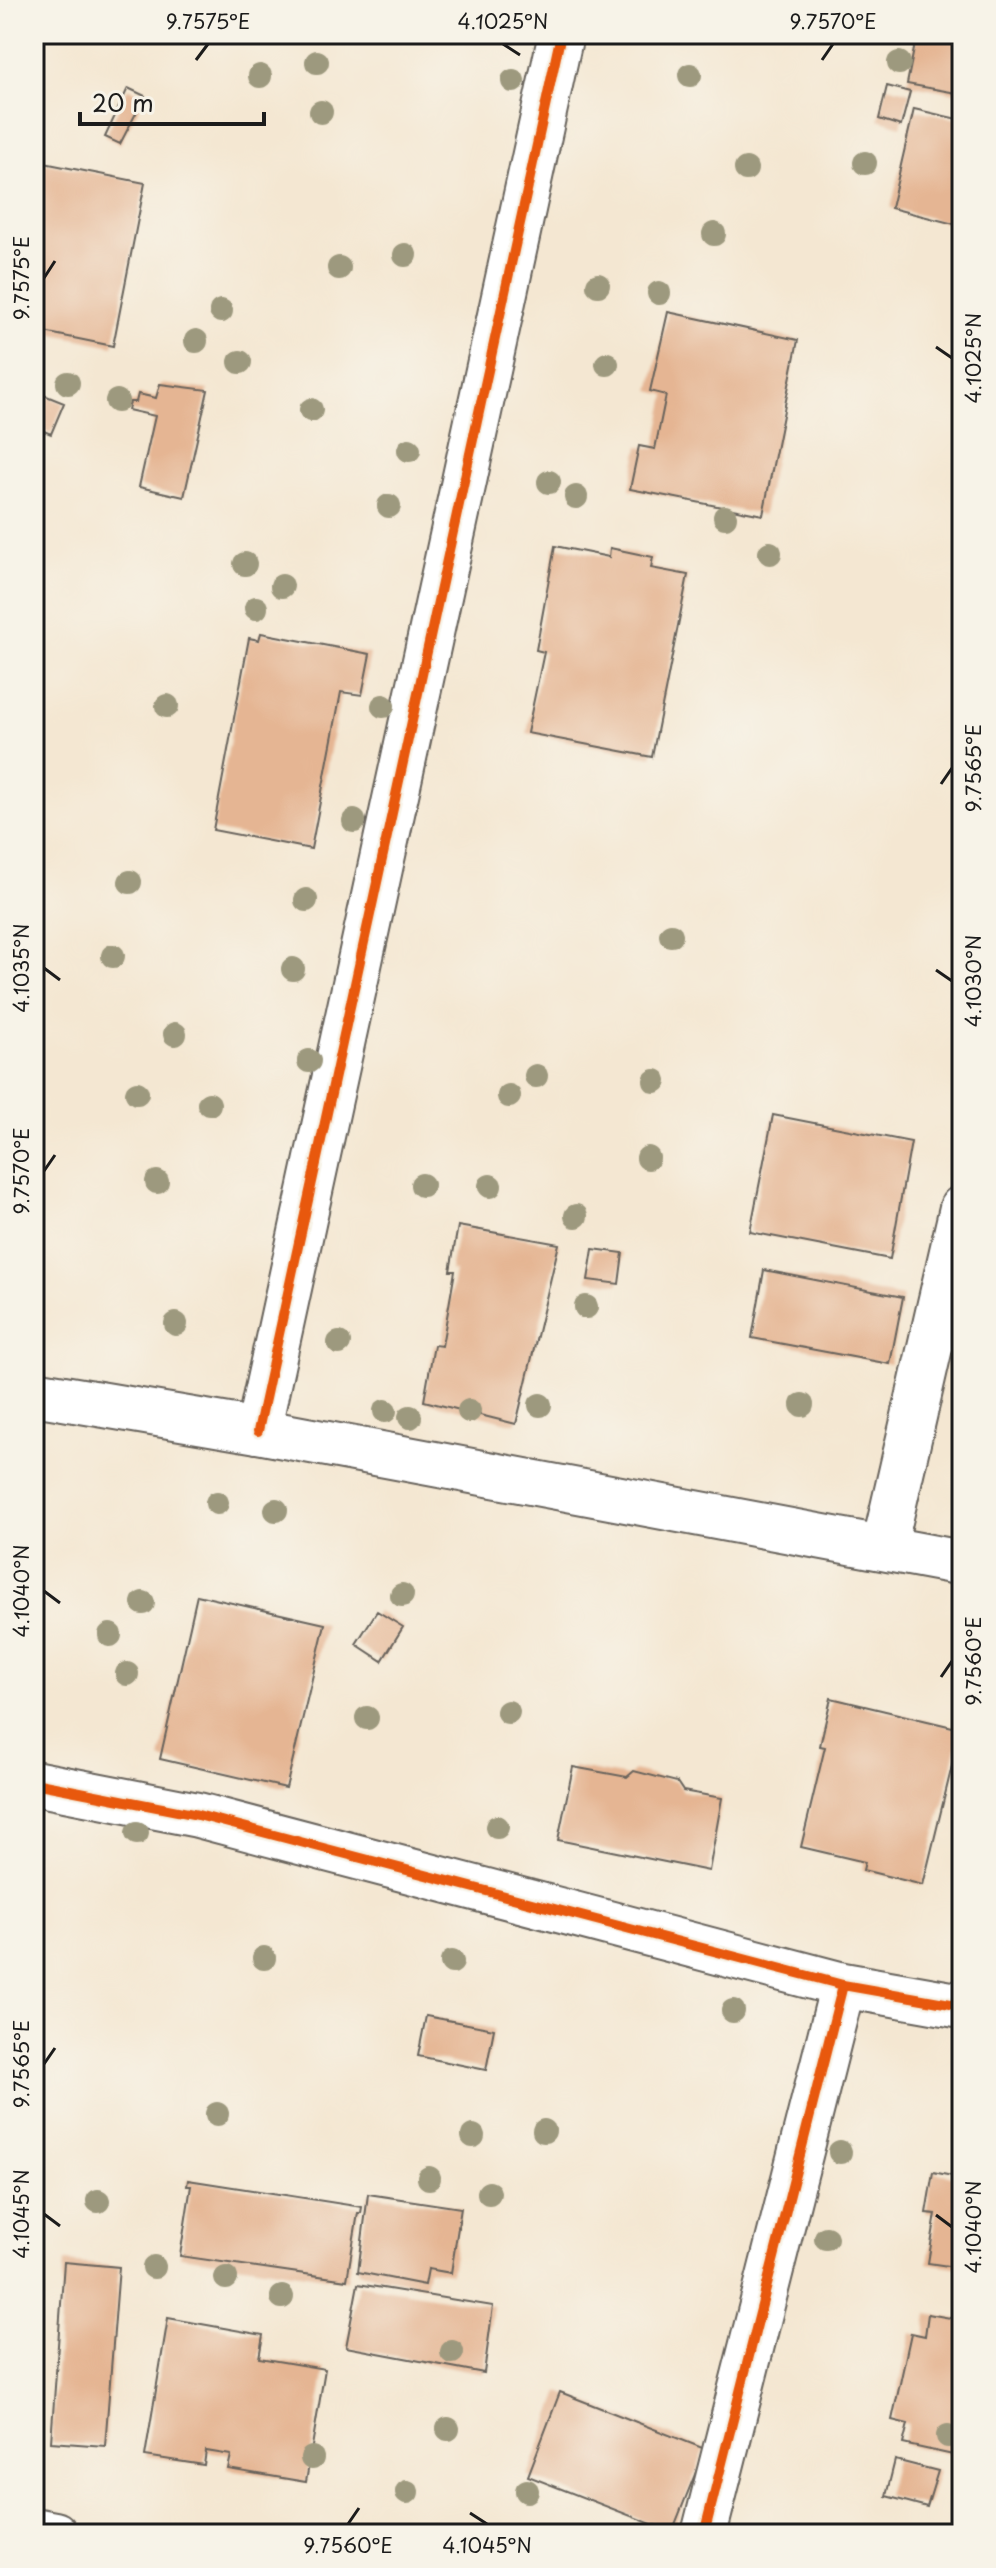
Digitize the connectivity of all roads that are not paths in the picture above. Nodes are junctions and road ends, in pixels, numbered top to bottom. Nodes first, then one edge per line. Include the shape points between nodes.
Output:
1 (561, 34) edge
2 (962, 1208) edge
3 (34, 1393) edge
4 (258, 1431) junction
5 (884, 1547) junction
6 (962, 1563) edge
7 (34, 1783) edge
8 (843, 1985) junction
9 (962, 2006) edge
10 (34, 2530) edge
11 (55, 2534) edge
12 (704, 2534) edge

1 - 4 street
2 - 5 street
3 - 4 street
4 - 5 street
5 - 6 street
7 - 8 street via 198,1815
8 - 9 street
8 - 12 street
10 - 11 street

